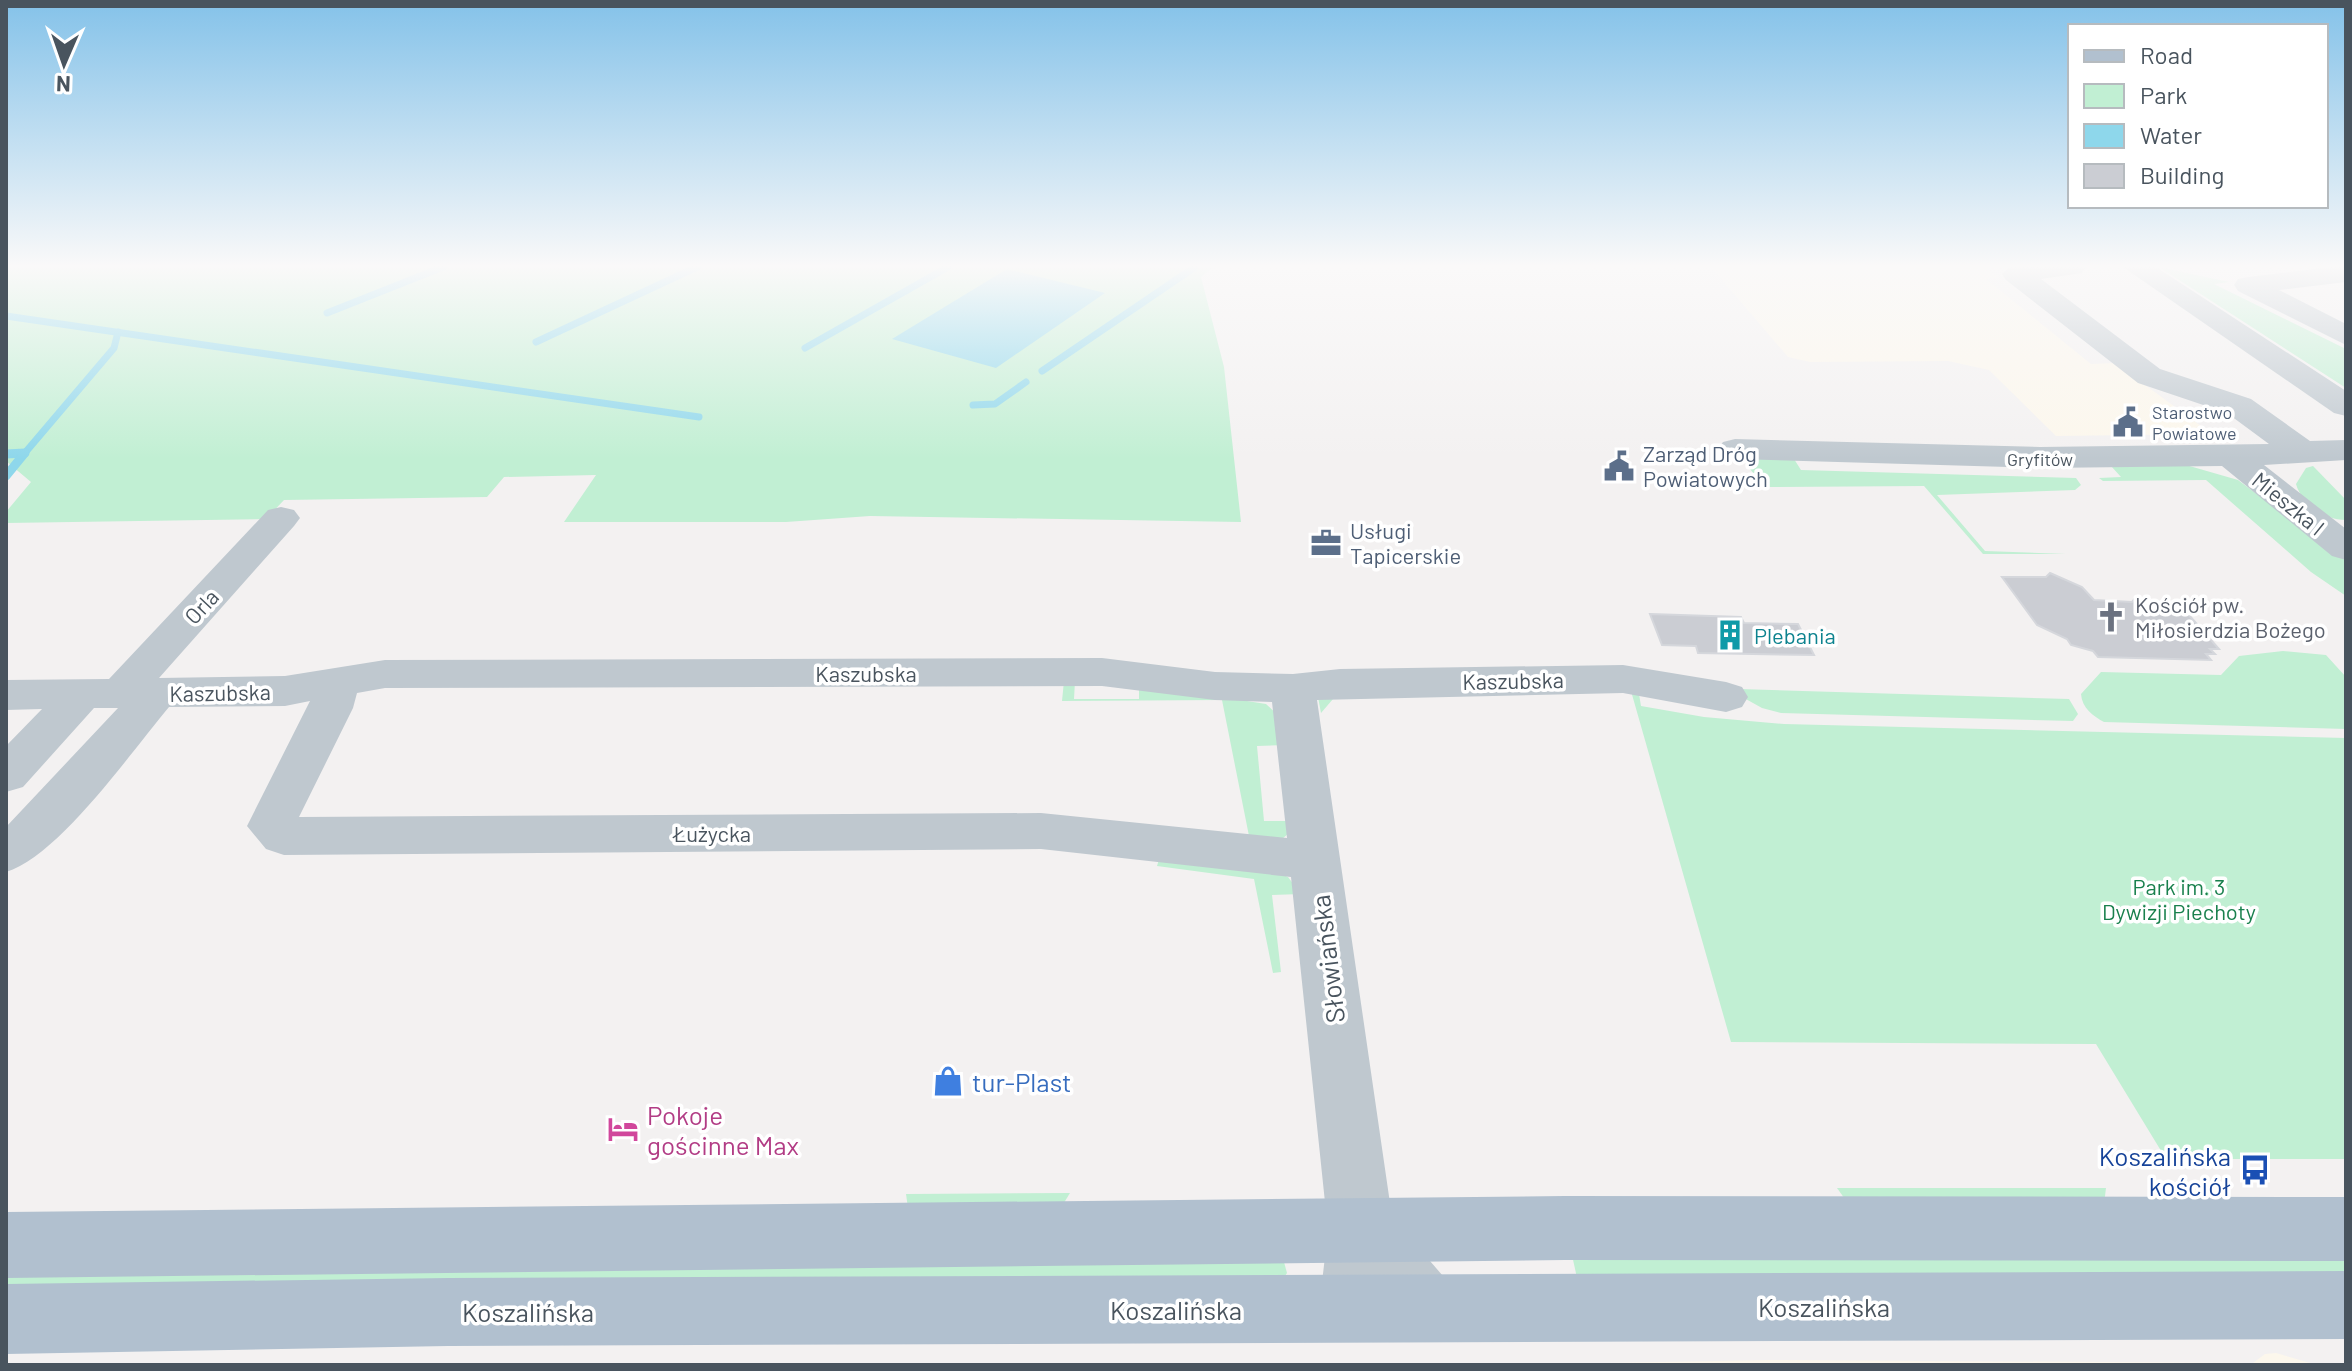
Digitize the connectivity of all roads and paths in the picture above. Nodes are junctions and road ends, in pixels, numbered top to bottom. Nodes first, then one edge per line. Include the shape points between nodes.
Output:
1 (2090, 331) edge
2 (2233, 331) edge
3 (2346, 406) edge
4 (1735, 449) dead end
5 (2346, 450) edge
6 (2304, 453) junction
7 (2232, 457) junction
8 (281, 518) dead end
9 (2346, 548) edge
10 (338, 681) junction
11 (1293, 688) junction
12 (120, 693) junction
13 (6, 695) edge
14 (1726, 697) dead end
15 (6, 775) edge
16 (6, 853) edge
17 (1315, 858) junction
18 (2346, 1229) edge
19 (1361, 1231) junction
20 (6, 1245) edge
21 (2346, 1305) edge
22 (1425, 1307) junction
23 (1353, 1308) junction
24 (6, 1319) edge

1 - 6 street via 2149,376 2239,406
2 - 3 street
4 - 7 street, Gryfitów via 2030,459
5 - 6 street, Gryfitów
6 - 7 street, Gryfitów
7 - 9 street, Mieszka I
8 - 12 street, Orla
10 - 11 street, Kaszubska via 385,674 1102,672 1215,686
10 - 12 street, Kaszubska via 285,691
10 - 17 street, Łużycka via 331,708 274,818 272,826 284,836 1041,831 1264,857
11 - 14 street, Kaszubska via 1623,679
11 - 17 street, Słowiańska
12 - 13 street, Kaszubska
12 - 15 street, Orla
12 - 16 street, Orla via 32,835
17 - 19 street, Słowiańska
18 - 19 main road
19 - 20 main road
19 - 22 street
19 - 23 street, Słowiańska
21 - 22 main road, Koszalińska
22 - 23 main road, Koszalińska
23 - 24 main road, Koszalińska

